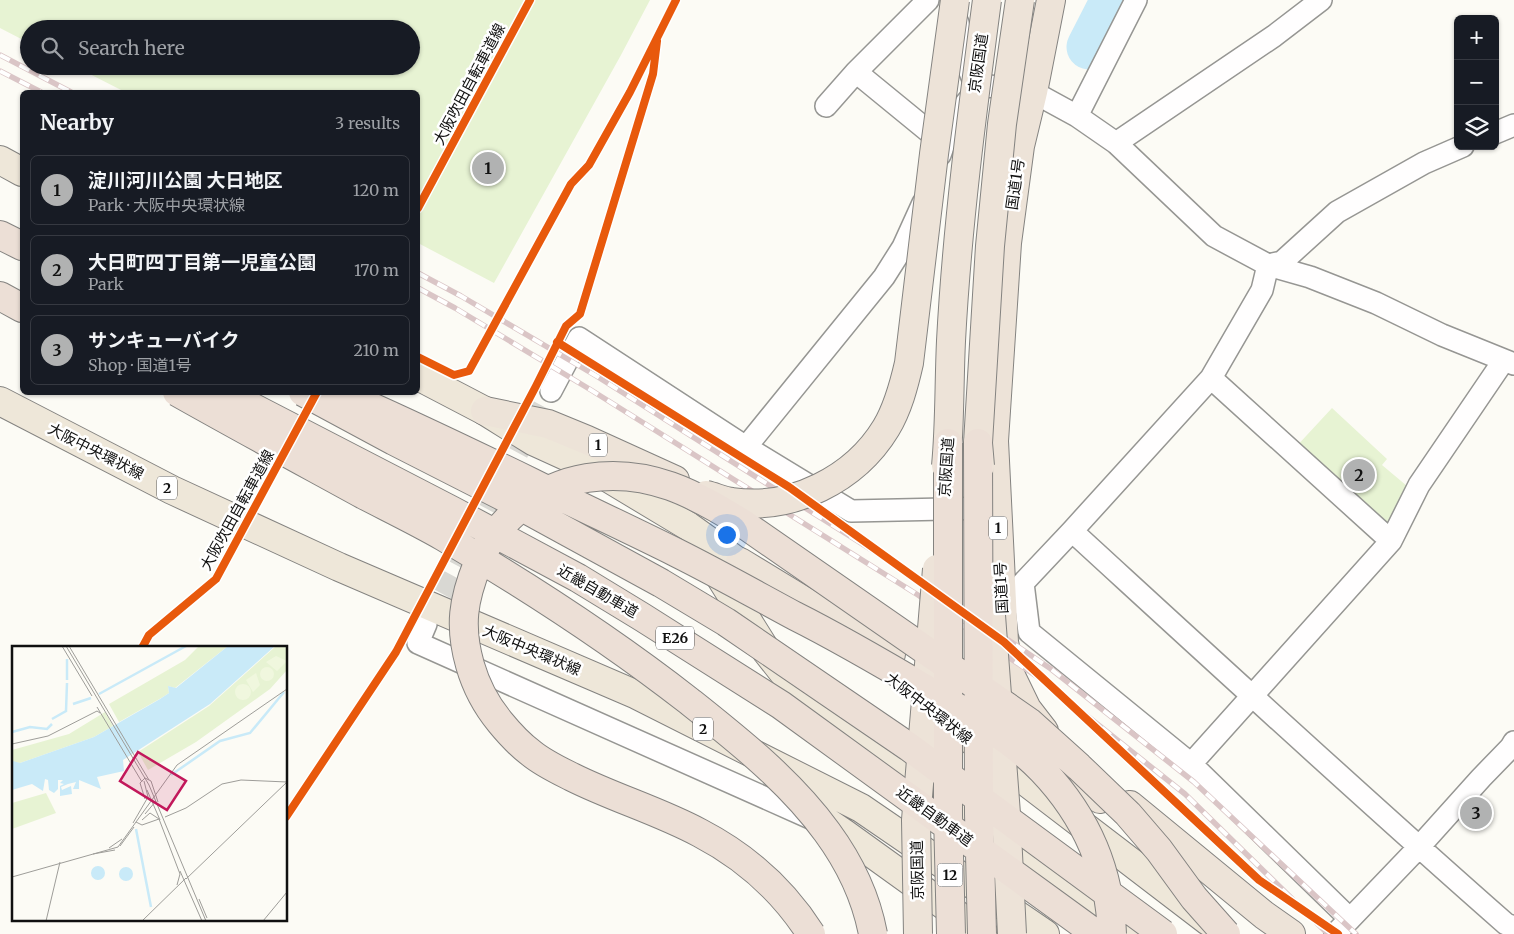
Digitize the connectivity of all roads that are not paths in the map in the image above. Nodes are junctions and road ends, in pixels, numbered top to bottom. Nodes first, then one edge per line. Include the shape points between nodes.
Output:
1 (928, 0) edge
2 (941, 0) edge
3 (955, 0) edge
4 (987, 0) edge
5 (1020, 0) edge
6 (1050, 0) edge
7 (1136, 0) edge
8 (1322, 0) edge
9 (856, 72) junction
10 (978, 90) junction
11 (1033, 92) junction
12 (826, 106) dead end
13 (1077, 116) junction
14 (1514, 125) edge
15 (1499, 131) edge
16 (1116, 143) junction
17 (944, 144) junction
18 (1454, 150) edge
19 (0, 160) edge
20 (20, 171) edge
21 (0, 235) edge
22 (20, 245) edge
23 (1268, 265) junction
24 (0, 277) edge
25 (20, 288) edge
26 (0, 296) edge
27 (20, 307) edge
28 (1509, 362) edge
29 (420, 378) edge
30 (1211, 378) junction
31 (551, 391) tunnel mouth
32 (183, 395) edge
33 (229, 395) edge
34 (309, 395) edge
35 (345, 395) edge
36 (0, 401) edge
37 (484, 411) junction
38 (948, 443) junction
39 (978, 443) junction
40 (746, 447) junction
41 (997, 508) junction
42 (688, 526) junction
43 (1072, 531) junction
44 (1391, 541) junction
45 (740, 562) junction
46 (422, 634) dead end
47 (636, 695) junction
48 (1252, 696) junction
49 (1514, 742) edge
50 (1191, 764) junction
51 (845, 834) junction
52 (1419, 847) junction
53 (1264, 915) junction
54 (1350, 919) junction
55 (1514, 926) edge
56 (811, 934) edge
57 (873, 934) edge
58 (918, 934) edge
59 (951, 934) edge
60 (983, 934) edge
61 (1012, 934) edge
62 (1045, 934) edge
63 (1096, 934) edge
64 (1112, 934) edge
65 (1128, 934) edge
66 (1163, 934) edge
67 (1225, 934) edge
68 (1291, 934) edge
69 (1335, 934) edge

1 - 9 street
2 - 10 street via 958,23 967,65
3 - 37 highway, 1, bridge via 909,363 901,396 887,428 870,451 851,468 827,485 786,500 757,504 731,502 706,495 548,424
4 - 38 highway, 京阪国道, bridge via 959,244 951,341
5 - 39 highway, 京阪国道 / 1, bridge via 1002,124 991,237
6 - 11 highway, 国道1号 / 1
7 - 13 street
8 - 16 street
9 - 12 street
9 - 17 street
10 - 11 street via 989,86
10 - 17 street via 966,103
11 - 13 street
11 - 41 highway, 国道1号 / 1 via 1020,146 1006,243 994,441
13 - 16 street
14 - 15 street
16 - 23 street via 1214,236
17 - 40 street via 919,212 903,247 884,277
18 - 23 street via 1424,163 1337,212 1282,262
19 - 20 main road
21 - 22 highway
23 - 28 street via 1310,277 1376,303
23 - 30 street via 1262,290
24 - 25 highway
26 - 27 highway
28 - 44 street via 1419,485
29 - 37 main road, 大阪中央環状線
30 - 43 street
30 - 44 street
31 - 40 street via 579,338
32 - 57 highway, bridge via 476,556 622,651 680,694 785,784 827,832 854,878
33 - 63 highway, 近畿自動車道 / E26, bridge via 578,578 642,617 781,705
34 - 66 highway, E26, bridge via 510,500 726,622 909,747
35 - 64 highway, bridge via 679,554 856,647 988,727 1041,769 1083,823 1107,884
36 - 47 main road, 大阪中央環状線 / 2 via 172,490
37 - 42 main road, 大阪中央環状線 via 533,441 590,467
38 - 58 highway, 京阪国道, bridge via 916,820
38 - 59 highway, 12, bridge
39 - 60 highway, 1, bridge via 979,814
39 - 61 highway, 1, bridge
40 - 41 street via 851,511
41 - 53 highway, 国道1号 / 1 via 1004,642 1012,676 1027,709 1045,733 1070,756
42 - 45 main road, 大阪中央環状線
42 - 65 main road via 767,652 797,690 832,722
43 - 48 street
43 - 50 street via 1023,582 1028,632
44 - 48 street
45 - 53 highway via 889,653
45 - 67 main road, 大阪中央環状線, bridge
46 - 51 street
47 - 51 main road
47 - 62 main road, 大阪中央環状線 / 2 via 861,808
48 - 50 street
48 - 52 street
49 - 52 street
50 - 54 street
51 - 60 main road
52 - 54 street
52 - 55 street via 1506,924
53 - 68 highway, 国道1号 / 1
54 - 69 street
56 - 67 highway, bridge via 778,890 731,851 671,819 552,768 511,735 481,694 467,655 463,630 466,596 481,556 491,540 515,512 535,498 579,480 600,476 646,478 710,504 745,525 1047,737 1128,814

